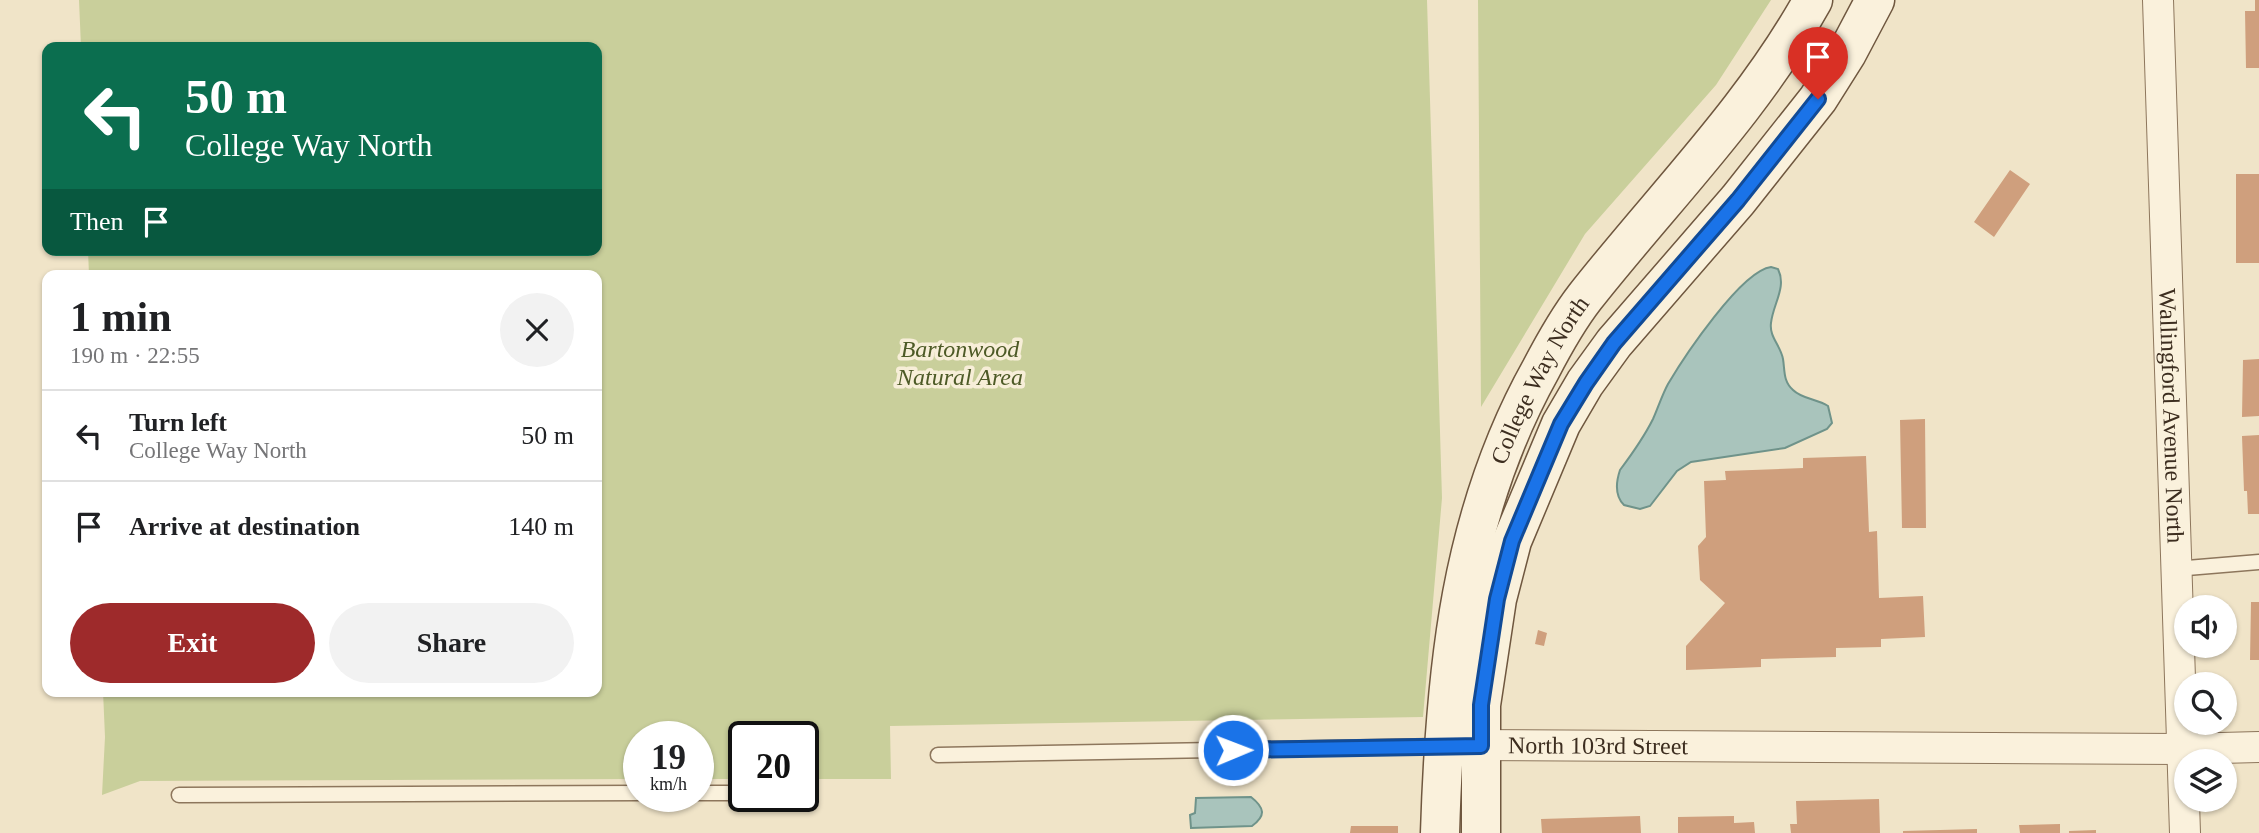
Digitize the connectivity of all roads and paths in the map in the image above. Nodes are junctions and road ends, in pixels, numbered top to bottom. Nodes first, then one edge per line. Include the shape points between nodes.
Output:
1 (1813, 0) edge
2 (1875, 0) edge
3 (2158, 0) edge
4 (2259, 562) edge
5 (2175, 569) junction
6 (1462, 746) junction
7 (2259, 747) edge
8 (2182, 749) junction
9 (938, 755) dead end
10 (623, 793) edge
11 (179, 795) dead end
12 (2184, 812) edge
13 (1440, 833) edge
14 (1480, 833) edge
15 (2185, 833) edge

1 - 6 street, College Way North via 1743,109 1584,299 1557,340 1510,431 1465,568 1455,628
2 - 6 street, College Way North via 1806,115 1614,343 1561,424 1512,541 1497,599 1481,705
3 - 5 street, Wallingford Avenue North
4 - 5 lane
5 - 8 street, Wallingford Avenue North
6 - 8 street, North 103rd Street
6 - 9 lane, North 103rd Street
6 - 13 street, College Way North
6 - 14 street, College Way North
7 - 8 street, North 103rd Street
10 - 11 lane
12 - 15 street, Wallingford Avenue North

